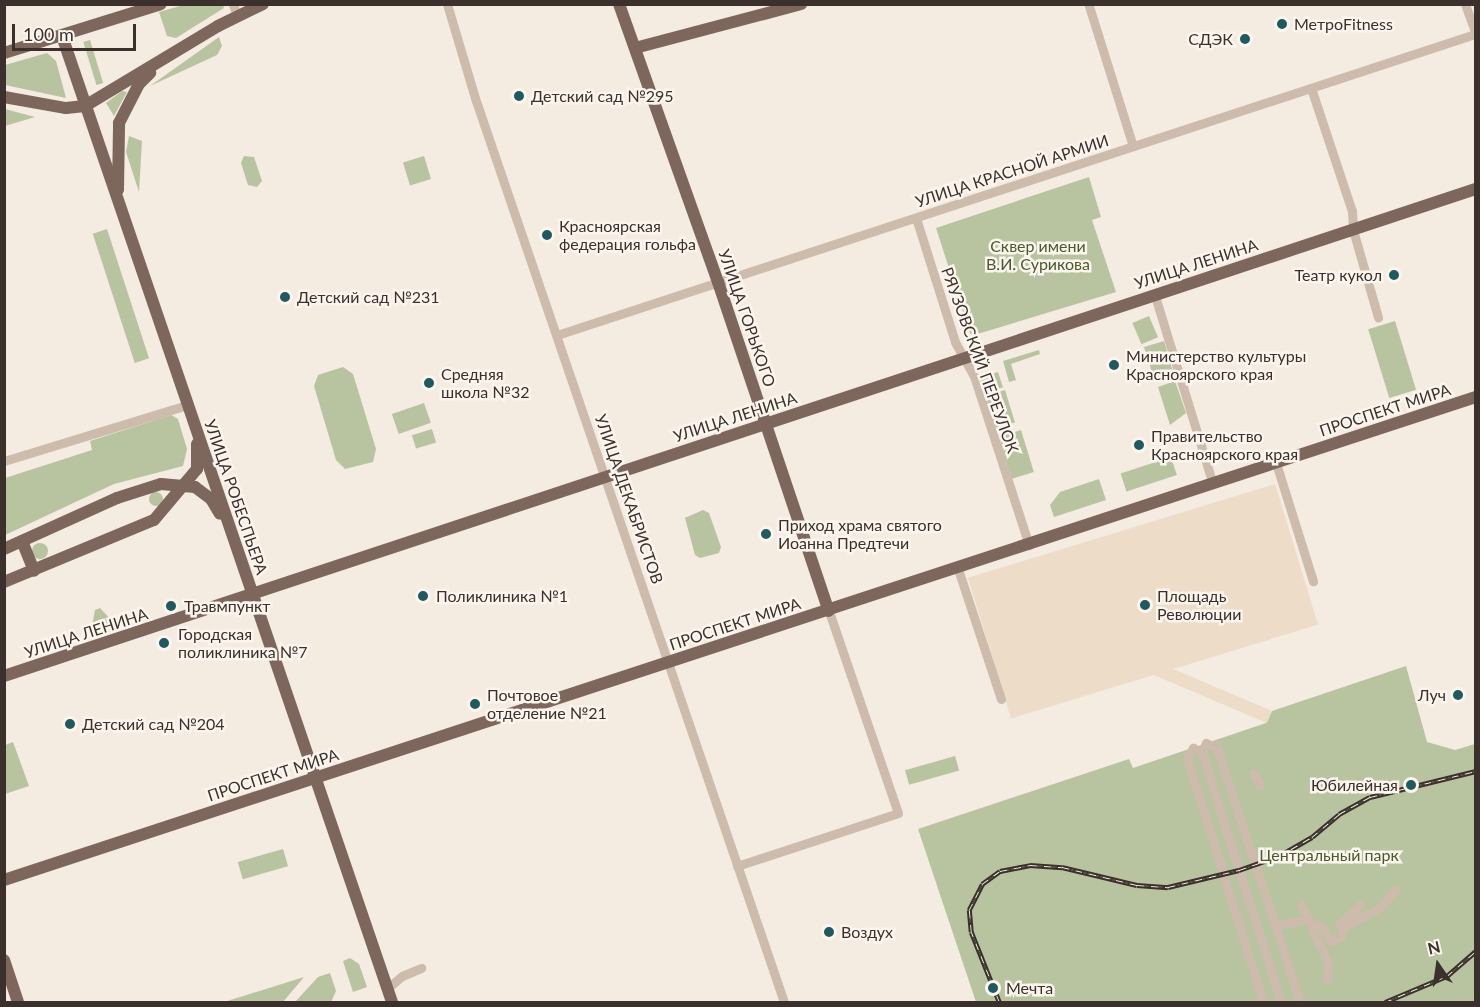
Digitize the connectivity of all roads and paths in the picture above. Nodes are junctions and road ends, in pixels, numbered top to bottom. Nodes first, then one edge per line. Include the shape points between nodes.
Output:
1 (161, 4) edge
2 (263, 4) edge
3 (447, 4) edge
4 (619, 4) edge
5 (801, 4) edge
6 (1466, 4) edge
7 (1089, 6) dead end
8 (235, 10) edge
9 (1475, 34) edge
10 (62, 36) junction
11 (635, 48) junction
12 (4, 52) edge
13 (161, 62) junction
14 (1311, 88) junction
15 (4, 97) edge
16 (85, 106) junction
17 (1133, 146) junction
18 (1476, 189) edge
19 (119, 206) junction
20 (916, 218) junction
21 (1353, 230) junction
22 (718, 282) junction
23 (1155, 296) junction
24 (1378, 316) dead end
25 (557, 335) junction
26 (965, 359) junction
27 (1476, 397) edge
28 (187, 405) junction
29 (766, 425) junction
30 (197, 434) junction
31 (4, 461) edge
32 (1276, 463) junction
33 (606, 477) junction
34 (185, 484) junction
35 (1213, 484) junction
36 (231, 537) junction
37 (21, 541) junction
38 (1029, 545) junction
39 (4, 549) edge
40 (958, 568) junction
41 (34, 571) junction
42 (1313, 581) dead end
43 (4, 582) edge
44 (253, 595) junction
45 (829, 611) junction
46 (668, 663) junction
47 (4, 676) edge
48 (1001, 699) dead end
49 (1202, 753) junction
50 (1254, 773) dead end
51 (316, 778) junction
52 (1260, 786) dead end
53 (737, 866) junction
54 (4, 880) edge
55 (1396, 889) dead end
56 (1301, 904) dead end
57 (1362, 918) junction
58 (1314, 923) junction
59 (1275, 926) junction
60 (1340, 926) junction
61 (1331, 941) junction
62 (4, 960) edge
63 (1328, 963) junction
64 (421, 968) dead end
65 (1327, 979) dead end
66 (388, 988) junction
67 (18, 1002) edge
68 (392, 1002) edge
69 (784, 1002) edge
70 (1263, 1002) edge
71 (1281, 1002) edge
72 (1300, 1002) edge

1 - 10 main road
2 - 8 main road
3 - 25 street, УЛИЦА ДЕКАБРИСТОВ via 475,98
4 - 11 main road, УЛИЦА ГОРЬКОГО
5 - 11 main road
6 - 9 street
7 - 17 street
8 - 13 main road
9 - 14 street, УЛИЦА КРАСНОЙ АРМИИ
10 - 12 main road
10 - 16 main road, УЛИЦА РОБЕСПЬЕРА
11 - 22 main road, УЛИЦА ГОРЬКОГО
13 - 16 main road
13 - 19 main road via 139,84 119,123
14 - 17 street, УЛИЦА КРАСНОЙ АРМИИ
14 - 21 street via 1352,211
15 - 16 main road via 66,108
16 - 19 main road, УЛИЦА РОБЕСПЬЕРА
17 - 20 street, УЛИЦА КРАСНОЙ АРМИИ
18 - 21 main road, УЛИЦА ЛЕНИНА
19 - 28 main road, УЛИЦА РОБЕСПЬЕРА
20 - 22 street, УЛИЦА КРАСНОЙ АРМИИ
20 - 26 street, РЯУЗОВСКИЙ ПЕРЕУЛОК via 955,342
21 - 23 main road, УЛИЦА ЛЕНИНА
21 - 24 street
22 - 25 street, УЛИЦА КРАСНОЙ АРМИИ
22 - 29 main road, УЛИЦА ГОРЬКОГО
23 - 26 main road, УЛИЦА ЛЕНИНА
23 - 35 street
25 - 33 street, УЛИЦА ДЕКАБРИСТОВ
26 - 29 main road, УЛИЦА ЛЕНИНА
26 - 38 street, РЯУЗОВСКИЙ ПЕРЕУЛОК
27 - 32 main road, ПРОСПЕКТ МИРА
28 - 30 main road, УЛИЦА РОБЕСПЬЕРА
28 - 31 street
29 - 33 main road, УЛИЦА ЛЕНИНА
29 - 45 main road, УЛИЦА ГОРЬКОГО
30 - 34 main road via 197,470
30 - 36 main road, УЛИЦА РОБЕСПЬЕРА
32 - 35 main road, ПРОСПЕКТ МИРА
32 - 42 street
33 - 44 main road, УЛИЦА ЛЕНИНА
33 - 46 street, УЛИЦА ДЕКАБРИСТОВ
34 - 36 main road via 211,499
34 - 37 main road via 143,488
34 - 41 main road via 154,520
35 - 38 main road, ПРОСПЕКТ МИРА
36 - 44 main road, УЛИЦА РОБЕСПЬЕРА
37 - 39 main road
37 - 41 main road
38 - 40 main road, ПРОСПЕКТ МИРА
40 - 45 main road, ПРОСПЕКТ МИРА
40 - 48 street
41 - 43 main road
44 - 47 main road, УЛИЦА ЛЕНИНА
44 - 51 main road, УЛИЦА РОБЕСПЬЕРА
45 - 46 main road, ПРОСПЕКТ МИРА
45 - 53 street, УЛИЦА ГОРЬКОГО via 898,813
46 - 51 main road, ПРОСПЕКТ МИРА
46 - 53 street, УЛИЦА ДЕКАБРИСТОВ
49 - 59 street via 1206,743 1217,748
49 - 70 street via 1193,748 1187,758
49 - 71 street
50 - 52 street
51 - 54 main road, ПРОСПЕКТ МИРА
51 - 66 main road, УЛИЦА РОБЕСПЬЕРА
53 - 69 street, УЛИЦА ДЕКАБРИСТОВ
55 - 57 street via 1381,907
56 - 58 street
57 - 60 street
57 - 60 street via 1357,908
58 - 59 street
58 - 60 street via 1331,921
58 - 61 street
58 - 63 street
59 - 72 street
60 - 61 street via 1341,937
61 - 63 street
62 - 67 main road
63 - 65 street
64 - 66 street via 402,975
66 - 68 main road, УЛИЦА РОБЕСПЬЕРА

